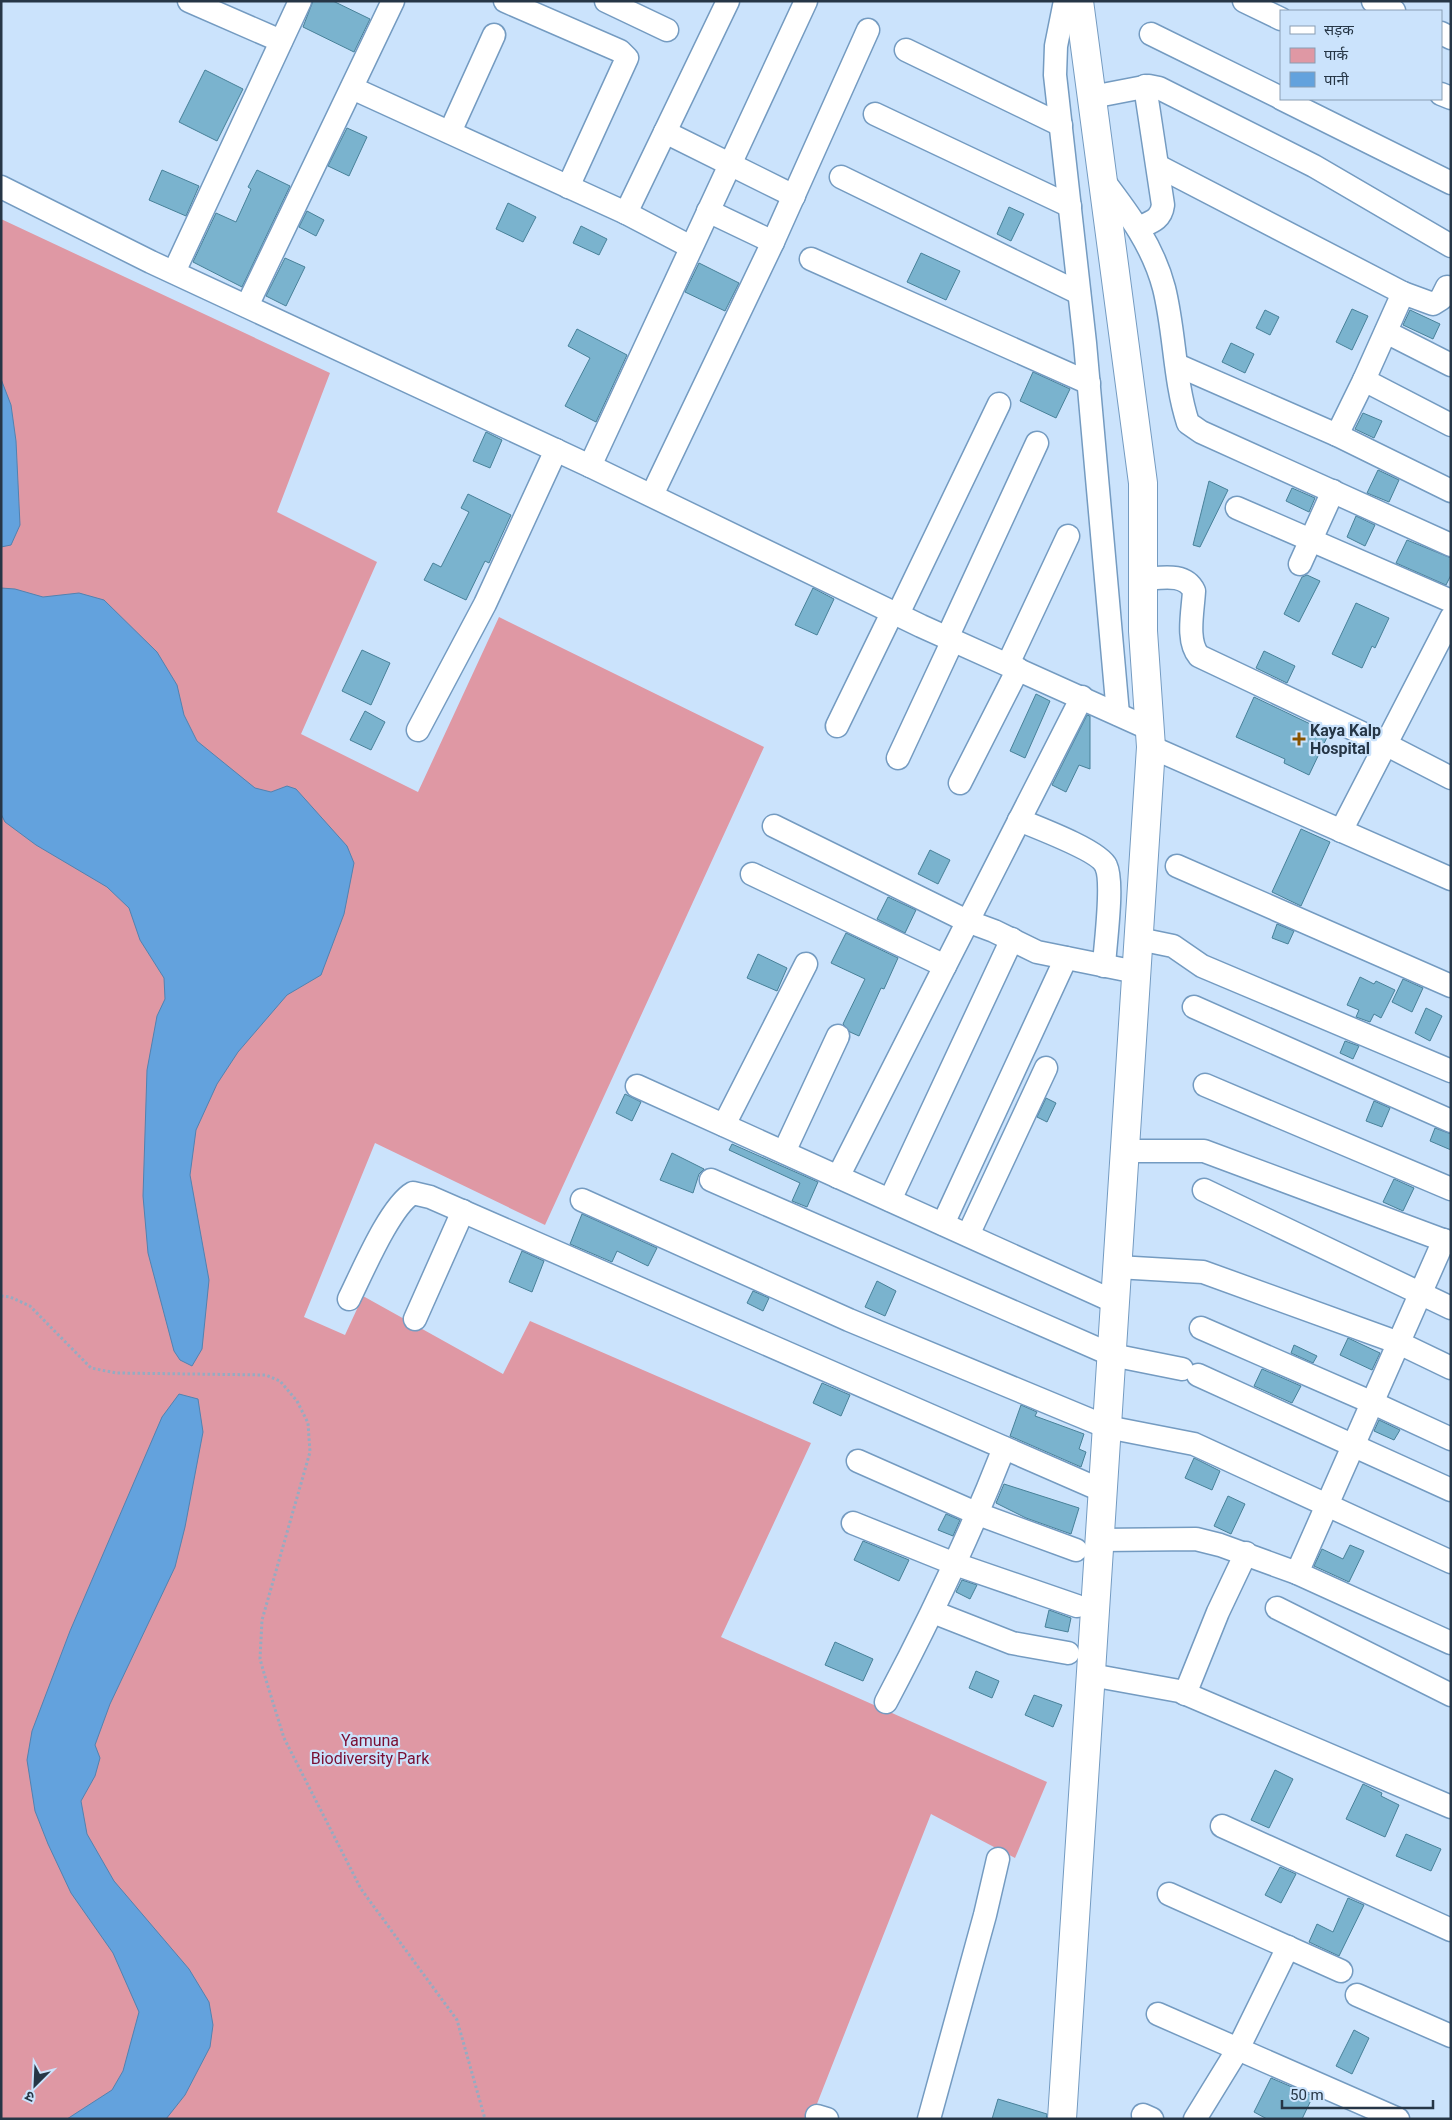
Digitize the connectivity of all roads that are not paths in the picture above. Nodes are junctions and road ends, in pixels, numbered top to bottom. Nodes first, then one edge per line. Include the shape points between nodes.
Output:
1 (189, 1) edge
2 (300, 1) edge
3 (393, 1) edge
4 (505, 1) edge
5 (606, 1) edge
6 (728, 1) edge
7 (806, 1) edge
8 (1065, 1) edge
9 (1079, 1) edge
10 (1244, 1) edge
11 (1373, 1) edge
12 (1392, 10) edge
13 (1280, 18) edge
14 (668, 30) dead end
15 (868, 30) dead end
16 (1151, 34) dead end
17 (494, 35) dead end
18 (281, 42) junction
19 (906, 50) dead end
20 (1149, 86) junction
21 (352, 88) junction
22 (1092, 97) junction
23 (1280, 98) edge
24 (1285, 100) edge
25 (875, 114) dead end
26 (1061, 125) junction
27 (450, 132) junction
28 (665, 132) junction
29 (730, 164) junction
30 (1158, 166) junction
31 (841, 177) dead end
32 (1102, 180) junction
33 (1451, 183) edge
34 (1, 187) edge
35 (568, 187) junction
36 (794, 196) junction
37 (1070, 206) junction
38 (708, 212) junction
39 (626, 213) junction
40 (1138, 228) junction
41 (773, 242) junction
42 (1451, 246) edge
43 (691, 247) junction
44 (811, 259) dead end
45 (174, 272) junction
46 (1450, 286) edge
47 (1079, 293) junction
48 (1403, 294) junction
49 (247, 306) junction
50 (1386, 332) junction
51 (1451, 365) edge
52 (1190, 371) junction
53 (1364, 380) junction
54 (1089, 383) junction
55 (999, 404) dead end
56 (1451, 424) edge
57 (1337, 434) junction
58 (1036, 442) dead end
59 (556, 450) junction
60 (590, 466) junction
61 (1451, 490) edge
62 (1333, 491) junction
63 (652, 495) junction
64 (1237, 508) dead end
65 (1068, 536) dead end
66 (1311, 540) junction
67 (1451, 545) edge
68 (1300, 564) dead end
69 (1143, 579) junction
70 (1451, 601) edge
71 (896, 613) junction
72 (1451, 618) edge
73 (950, 639) junction
74 (1013, 666) junction
75 (1082, 696) junction
76 (1118, 714) junction
77 (837, 726) dead end
78 (418, 730) dead end
79 (1150, 738) junction
80 (1385, 744) junction
81 (898, 758) dead end
82 (1451, 778) edge
83 (960, 783) dead end
84 (1019, 820) junction
85 (774, 826) dead end
86 (1341, 831) junction
87 (1177, 866) dead end
88 (752, 874) dead end
89 (1449, 876) edge
90 (967, 921) junction
91 (1139, 939) junction
92 (1012, 940) junction
93 (1066, 958) junction
94 (806, 964) dead end
95 (945, 966) junction
96 (1104, 966) junction
97 (1136, 972) junction
98 (1451, 986) edge
99 (1194, 1007) dead end
100 (838, 1036) dead end
101 (1046, 1068) dead end
102 (1451, 1071) edge
103 (1205, 1085) dead end
104 (637, 1086) dead end
105 (1451, 1121) edge
106 (724, 1125) junction
107 (1125, 1151) junction
108 (784, 1152) junction
109 (838, 1177) junction
110 (711, 1180) dead end
111 (1451, 1189) edge
112 (1204, 1190) dead end
113 (582, 1200) dead end
114 (890, 1200) junction
115 (463, 1211) junction
116 (943, 1224) junction
117 (968, 1235) junction
118 (1447, 1241) edge
119 (1117, 1267) junction
120 (1420, 1294) junction
121 (349, 1299) dead end
122 (1115, 1302) junction
123 (1451, 1308) edge
124 (415, 1319) dead end
125 (1201, 1328) dead end
126 (1399, 1343) junction
127 (1112, 1355) junction
128 (1451, 1368) edge
129 (1373, 1402) junction
130 (1107, 1427) junction
131 (1451, 1440) edge
132 (1354, 1446) junction
133 (1004, 1448) junction
134 (858, 1461) dead end
135 (1451, 1490) edge
136 (1103, 1491) junction
137 (1327, 1505) junction
138 (978, 1514) junction
139 (853, 1523) dead end
140 (1088, 1545) junction
141 (1246, 1553) junction
142 (1451, 1562) edge
143 (955, 1564) junction
144 (1297, 1573) junction
145 (1077, 1606) dead end
146 (1276, 1608) dead end
147 (933, 1612) junction
148 (1451, 1643) edge
149 (1068, 1653) dead end
150 (1091, 1675) junction
151 (1177, 1691) junction
152 (1451, 1695) edge
153 (886, 1702) dead end
154 (1451, 1807) edge
155 (1222, 1826) dead end
156 (998, 1859) dead end
157 (1169, 1894) dead end
158 (1451, 1930) edge
159 (1288, 1947) junction
160 (1341, 1971) dead end
161 (1357, 1994) dead end
162 (1158, 2014) dead end
163 (1451, 2036) edge
164 (1238, 2049) junction
165 (929, 2119) edge
166 (1062, 2119) edge
167 (1195, 2119) edge
168 (1398, 2119) edge

1 - 18 street
2 - 18 street
3 - 21 street
4 - 35 street via 620,51 627,58
5 - 14 street
6 - 28 street
7 - 29 street
8 - 26 street via 1056,46 1055,75
9 - 22 street
10 - 13 street
11 - 12 street
15 - 36 street
16 - 23 street
17 - 27 street
18 - 45 street
19 - 26 street
20 - 22 street
20 - 30 street
20 - 42 street via 1314,166
21 - 27 street
21 - 49 street
22 - 32 street
24 - 33 street
25 - 37 street
26 - 37 street
27 - 35 street
28 - 29 street
28 - 39 street
29 - 36 street
29 - 38 street
30 - 40 street via 1162,213 1158,219
30 - 48 street
31 - 47 street
32 - 40 street
32 - 69 street via 1143,483
34 - 45 street
35 - 39 street
36 - 41 street
37 - 47 street
38 - 41 street
38 - 43 street
39 - 43 street
40 - 52 street via 1146,240 1164,288
41 - 63 street
43 - 60 street
44 - 54 street
45 - 49 street
46 - 48 street via 1433,304
47 - 54 street
48 - 50 street
49 - 59 street
50 - 51 street
50 - 53 street
52 - 57 street
52 - 62 street via 1186,416 1197,430
53 - 56 street
53 - 57 street
54 - 76 street
55 - 71 street
57 - 61 street
58 - 73 street
59 - 60 street
59 - 78 street via 485,604
60 - 63 street
62 - 66 street
62 - 67 street
63 - 71 street
64 - 66 street
65 - 74 street
66 - 68 street
66 - 70 street
69 - 79 street
69 - 80 street via 1181,578 1190,584 1194,591 1192,642 1194,650 1204,659
71 - 73 street
71 - 77 street
72 - 80 street
73 - 74 street
73 - 81 street
74 - 75 street
74 - 83 street
75 - 76 street
75 - 84 street
76 - 79 street
79 - 86 street
79 - 91 street
80 - 82 street
80 - 86 street
84 - 90 street
84 - 96 street via 1083,848 1100,858 1106,866
85 - 90 street
86 - 89 street
87 - 98 street
88 - 95 street
90 - 92 street
90 - 95 street
91 - 97 street
91 - 102 street via 1173,946 1202,966
92 - 93 street via 1037,952
92 - 114 street
93 - 96 street
93 - 116 street
94 - 106 street
95 - 109 street
96 - 97 street
97 - 107 street
99 - 105 street
100 - 108 street
101 - 117 street
103 - 111 street
104 - 106 street
106 - 108 street
107 - 118 street via 1201,1150
107 - 119 street
108 - 109 street
109 - 114 street
110 - 127 street
112 - 120 street
113 - 130 street via 849,1320
114 - 116 street
115 - 121 street via 430,1196 413,1193 405,1197 395,1210
115 - 124 street
115 - 133 street
116 - 117 street
117 - 122 street
118 - 120 street
119 - 122 street
119 - 126 street via 1199,1271
120 - 123 street
120 - 126 street
122 - 127 street
125 - 129 street
126 - 128 street
126 - 129 street
127 - 130 street
127 - 132 street via 1190,1372
129 - 131 street
129 - 132 street
130 - 136 street
130 - 137 street via 1190,1443
132 - 135 street
132 - 137 street
133 - 136 street
133 - 138 street
134 - 138 street
136 - 140 street
137 - 142 street
137 - 144 street
138 - 140 street
138 - 143 street
139 - 143 street
140 - 141 street via 1188,1539
140 - 150 street
141 - 144 street
141 - 151 street
143 - 145 street
143 - 147 street
144 - 148 street
146 - 152 street
147 - 149 street via 1012,1643
147 - 153 street
150 - 151 street
150 - 166 street
151 - 154 street
155 - 158 street
156 - 165 street
157 - 159 street
159 - 160 street
159 - 164 street
161 - 163 street
162 - 164 street
164 - 167 street
164 - 168 street

